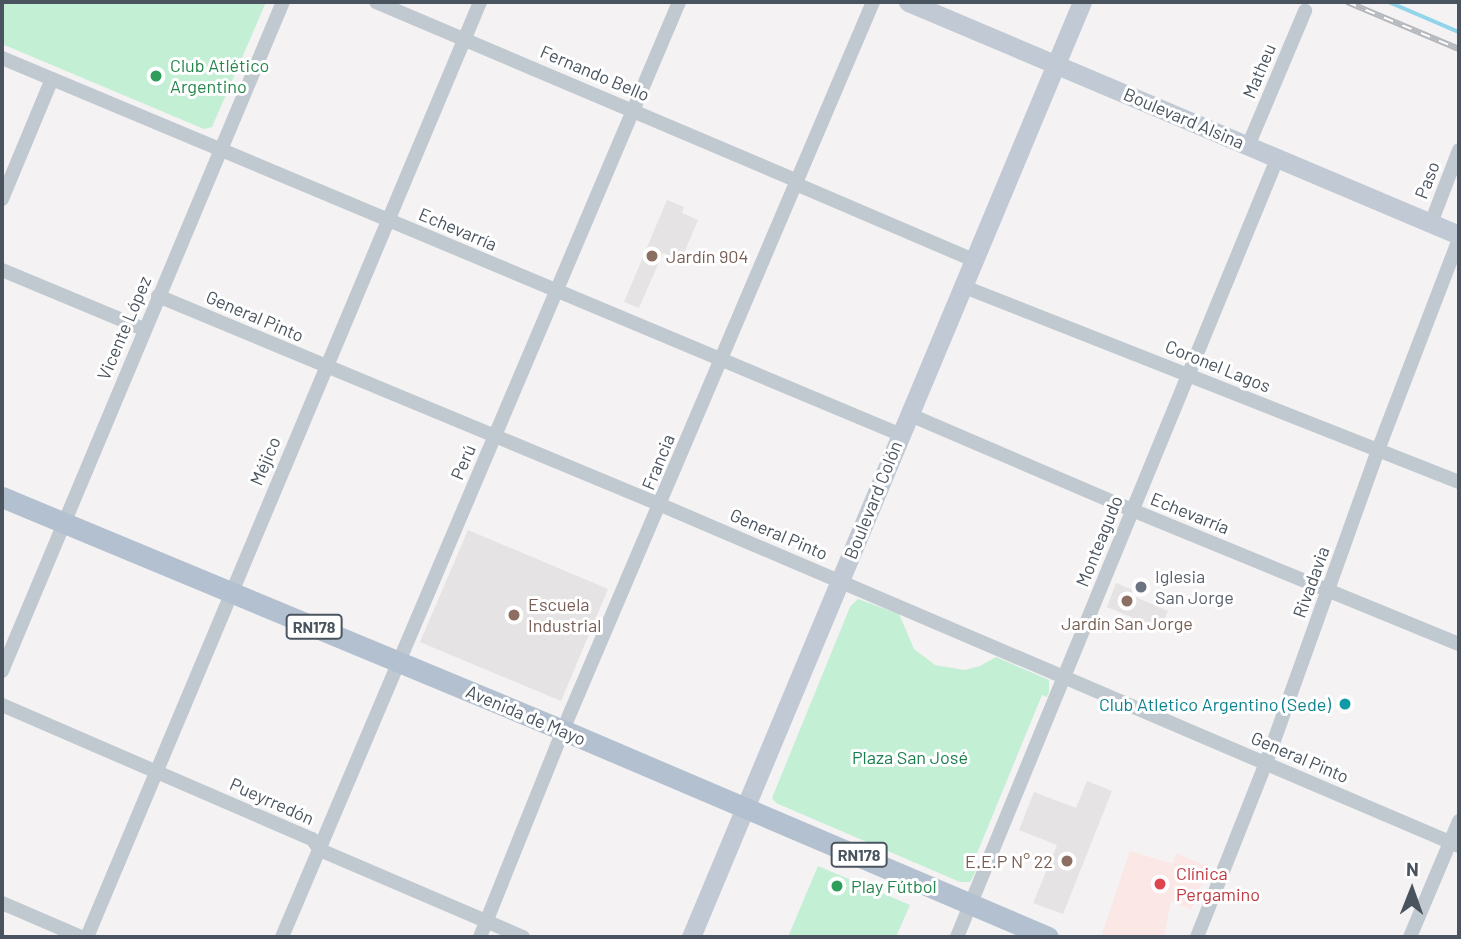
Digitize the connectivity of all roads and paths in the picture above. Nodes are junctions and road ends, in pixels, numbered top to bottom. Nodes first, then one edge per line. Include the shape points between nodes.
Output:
1 (283, 2) edge
2 (376, 2) edge
3 (480, 2) edge
4 (678, 2) edge
5 (873, 2) edge
6 (908, 2) edge
7 (1082, 2) edge
8 (1305, 11) dead end
9 (464, 38) junction
10 (2, 58) edge
11 (1056, 63) junction
12 (52, 79) junction
13 (634, 111) junction
14 (1248, 146) junction
15 (219, 150) junction
16 (1459, 150) edge
17 (1277, 159) junction
18 (797, 182) junction
19 (2, 199) edge
20 (388, 221) junction
21 (1431, 223) junction
22 (1459, 237) edge
23 (973, 260) junction
24 (2, 270) edge
25 (962, 286) junction
26 (555, 291) junction
27 (158, 296) junction
28 (144, 328) junction
29 (721, 360) junction
30 (326, 366) junction
31 (1189, 375) junction
32 (908, 414) junction
33 (899, 434) junction
34 (494, 438) junction
35 (1378, 450) junction
36 (1459, 482) edge
37 (2, 497) edge
38 (661, 505) junction
39 (1132, 510) junction
40 (63, 522) junction
41 (840, 580) junction
42 (1328, 591) junction
43 (230, 593) junction
44 (1459, 644) edge
45 (398, 662) junction
46 (2, 671) edge
47 (1065, 677) junction
48 (2, 705) edge
49 (565, 731) junction
50 (1266, 763) junction
51 (157, 771) junction
52 (746, 807) junction
53 (1459, 821) edge
54 (1455, 844) edge
55 (320, 849) junction
56 (2, 903) edge
57 (971, 903) junction
58 (486, 921) junction
59 (80, 937) edge
60 (87, 937) edge
61 (282, 937) edge
62 (480, 937) edge
63 (523, 937) edge
64 (691, 937) edge
65 (957, 937) edge
66 (1048, 937) edge
67 (1198, 937) edge
68 (1410, 937) edge

1 - 15 street, Vicente López
2 - 9 street, Fernando Bello
3 - 9 street, Méjico
4 - 13 street, Perú
5 - 18 street, Francia
6 - 11 main road, Boulevard Alsina
7 - 11 main road, Boulevard Colón
8 - 14 street, Matheu
9 - 13 street, Fernando Bello
9 - 20 street, Méjico
10 - 12 street, Echevarría
11 - 14 main road, Boulevard Alsina
11 - 23 main road, Boulevard Colón
12 - 15 street, Echevarría
12 - 19 street
13 - 18 street, Fernando Bello
13 - 26 street, Perú
14 - 17 main road, Boulevard Alsina
15 - 20 street, Echevarría
15 - 27 street, Vicente López
16 - 21 street, Paso
17 - 21 main road, Boulevard Alsina
17 - 31 street, Monteagudo
18 - 23 street, Fernando Bello
18 - 29 street, Francia
20 - 26 street, Echevarría
20 - 30 street, Méjico
21 - 22 main road, Boulevard Alsina
22 - 35 street, Rivadavia
23 - 25 main road, Boulevard Colón
24 - 28 street
25 - 31 street, Coronel Lagos
25 - 32 main road, Boulevard Colón
26 - 29 street, Echevarría
26 - 34 street, Perú
27 - 28 street, Vicente López
27 - 30 street, General Pinto
28 - 40 street, Vicente López
29 - 33 street, Echevarría
29 - 38 street, Francia
30 - 34 street, General Pinto
30 - 43 street, Méjico
31 - 35 street, Coronel Lagos
31 - 39 street, Monteagudo
32 - 33 main road, Boulevard Colón
32 - 39 street, Echevarría
33 - 41 main road, Boulevard Colón
34 - 38 street, General Pinto
34 - 45 street, Perú
35 - 36 street, Coronel Lagos
35 - 42 street, Rivadavia
37 - 40 main road, Avenida de Mayo / RN178
38 - 41 street, General Pinto
38 - 49 street, Francia
39 - 42 street, Echevarría
39 - 47 street, Monteagudo
40 - 43 main road, Avenida de Mayo / RN178
40 - 46 street, Vicente López
41 - 47 street, General Pinto
41 - 52 main road, Boulevard Colón
42 - 44 street, Echevarría
42 - 50 street, Rivadavia
43 - 45 main road, Avenida de Mayo / RN178
43 - 51 street, Méjico
45 - 49 main road, Avenida de Mayo / RN178
45 - 55 street, Perú
47 - 50 street, General Pinto
47 - 57 street, Monteagudo
48 - 51 street, Pueyrredón
49 - 52 main road, Avenida de Mayo / RN178
49 - 58 street, Francia
50 - 54 street, General Pinto
50 - 67 street, Rivadavia
51 - 55 street, Pueyrredón via 312,839
51 - 60 street, Méjico
52 - 57 main road, Avenida de Mayo / RN178
52 - 64 main road, Boulevard Colón
53 - 54 street
54 - 68 street
55 - 58 street, Pueyrredón
55 - 61 street, Perú
56 - 59 street
57 - 65 street, Monteagudo
57 - 66 main road, Avenida de Mayo / RN178
58 - 62 street, Francia
58 - 63 street, Pueyrredón

